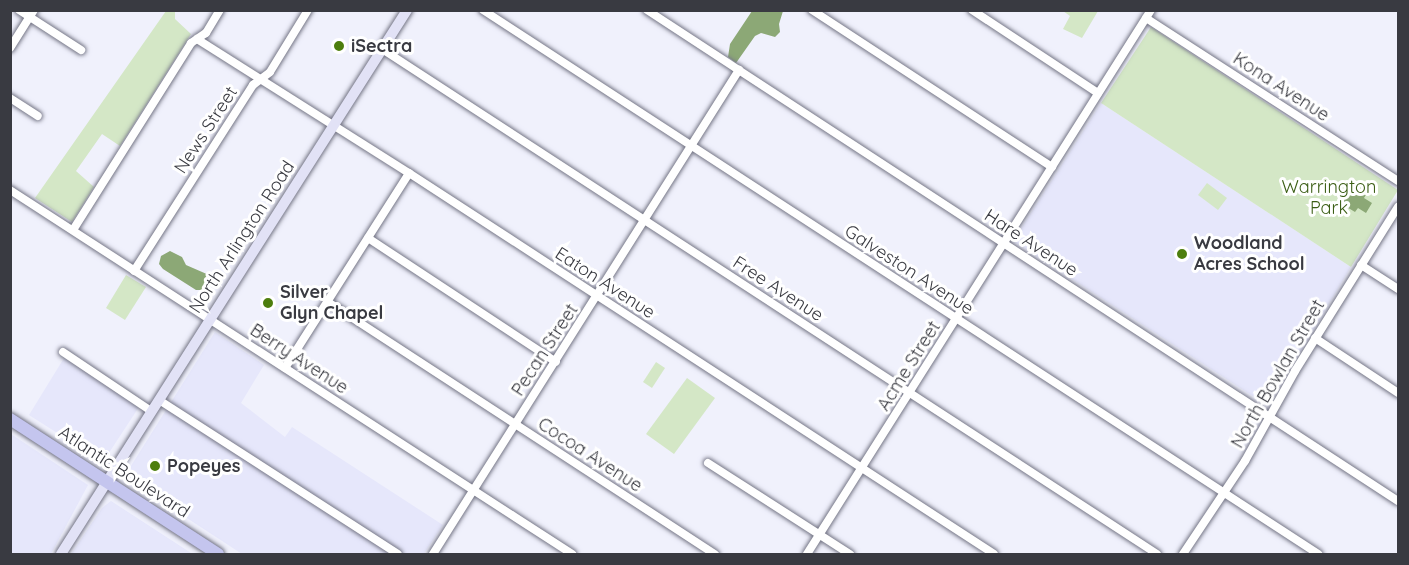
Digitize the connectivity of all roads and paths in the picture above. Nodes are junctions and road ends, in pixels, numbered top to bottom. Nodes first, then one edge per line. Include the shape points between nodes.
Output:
1 (19, 10) edge
2 (220, 10) edge
3 (308, 10) edge
4 (406, 10) edge
5 (483, 10) edge
6 (647, 10) edge
7 (812, 10) edge
8 (972, 10) edge
9 (32, 14) edge
10 (1149, 14) edge
11 (197, 39) junction
12 (10, 48) edge
13 (382, 49) junction
14 (81, 50) dead end
15 (739, 70) junction
16 (261, 79) junction
17 (1098, 93) junction
18 (10, 98) edge
19 (38, 116) dead end
20 (334, 125) junction
21 (693, 147) junction
22 (1052, 167) junction
23 (409, 173) junction
24 (1398, 181) edge
25 (10, 190) edge
26 (1398, 207) edge
27 (645, 220) junction
28 (73, 230) junction
29 (368, 238) junction
30 (1004, 243) junction
31 (1361, 264) junction
32 (134, 271) junction
33 (1398, 289) edge
34 (597, 296) junction
35 (328, 302) junction
36 (210, 319) junction
37 (957, 319) junction
38 (1315, 338) junction
39 (63, 352) dead end
40 (556, 362) junction
41 (285, 368) junction
42 (910, 393) junction
43 (1398, 393) edge
44 (159, 400) junction
45 (152, 411) junction
46 (1270, 417) junction
47 (10, 419) edge
48 (516, 424) junction
49 (708, 463) dead end
50 (862, 468) junction
51 (106, 482) junction
52 (473, 490) junction
53 (1223, 493) junction
54 (1398, 501) edge
55 (820, 535) junction
56 (60, 555) edge
57 (218, 555) edge
58 (398, 555) edge
59 (433, 555) edge
60 (572, 555) edge
61 (715, 555) edge
62 (807, 555) edge
63 (850, 555) edge
64 (994, 555) edge
65 (1157, 555) edge
66 (1183, 555) edge
67 (1318, 555) edge

1 - 9 street
2 - 11 street via 206,33
3 - 16 street, News Street via 270,72
4 - 13 main road, North Arlington Road
5 - 21 street, Galveston Avenue
6 - 15 street, Hare Avenue
7 - 22 street
8 - 17 street
9 - 12 street
9 - 14 street
10 - 17 street, Acme Street
10 - 24 street, Kona Avenue
11 - 16 street, Eaton Avenue
11 - 28 street
13 - 20 main road, North Arlington Road
13 - 27 street, Free Avenue
15 - 21 street, Pecan Street
15 - 30 street, Hare Avenue
16 - 20 street, Eaton Avenue
16 - 32 street, News Street via 253,85
17 - 22 street, Acme Street
18 - 19 street
20 - 23 street, Eaton Avenue
20 - 36 main road, North Arlington Road
21 - 27 street, Pecan Street
21 - 37 street, Galveston Avenue
22 - 30 street, Acme Street
23 - 29 street
23 - 34 street, Eaton Avenue
25 - 28 street, Berry Avenue
26 - 31 street, North Bowlan Street
27 - 34 street, Pecan Street
27 - 42 street, Free Avenue
28 - 32 street, Berry Avenue
29 - 35 street
29 - 40 street
30 - 37 street, Acme Street
30 - 46 street, Hare Avenue
31 - 33 street
31 - 38 street, North Bowlan Street
32 - 36 street, Berry Avenue
34 - 40 street, Pecan Street
34 - 50 street, Eaton Avenue
35 - 41 street
35 - 48 street, Cocoa Avenue
36 - 41 street, Berry Avenue
36 - 44 main road, North Arlington Road
37 - 42 street, Acme Street
37 - 53 street, Galveston Avenue
38 - 43 street
38 - 46 street, North Bowlan Street
39 - 45 street
40 - 48 street, Pecan Street
41 - 52 street, Berry Avenue
42 - 50 street, Acme Street
42 - 65 street, Free Avenue
44 - 45 main road, North Arlington Road
44 - 58 street
45 - 51 main road, North Arlington Road
46 - 53 street, North Bowlan Street
46 - 54 street, Hare Avenue
47 - 51 main road, Atlantic Boulevard
48 - 52 street, Pecan Street
48 - 61 street, Cocoa Avenue
49 - 55 street
50 - 55 street, Acme Street
50 - 64 street, Eaton Avenue
51 - 56 main road, North Arlington Road
51 - 57 main road, Atlantic Boulevard
52 - 59 street, Pecan Street
52 - 60 street, Berry Avenue
53 - 66 street, North Bowlan Street
53 - 67 street, Galveston Avenue
55 - 62 street, Acme Street
55 - 63 street

